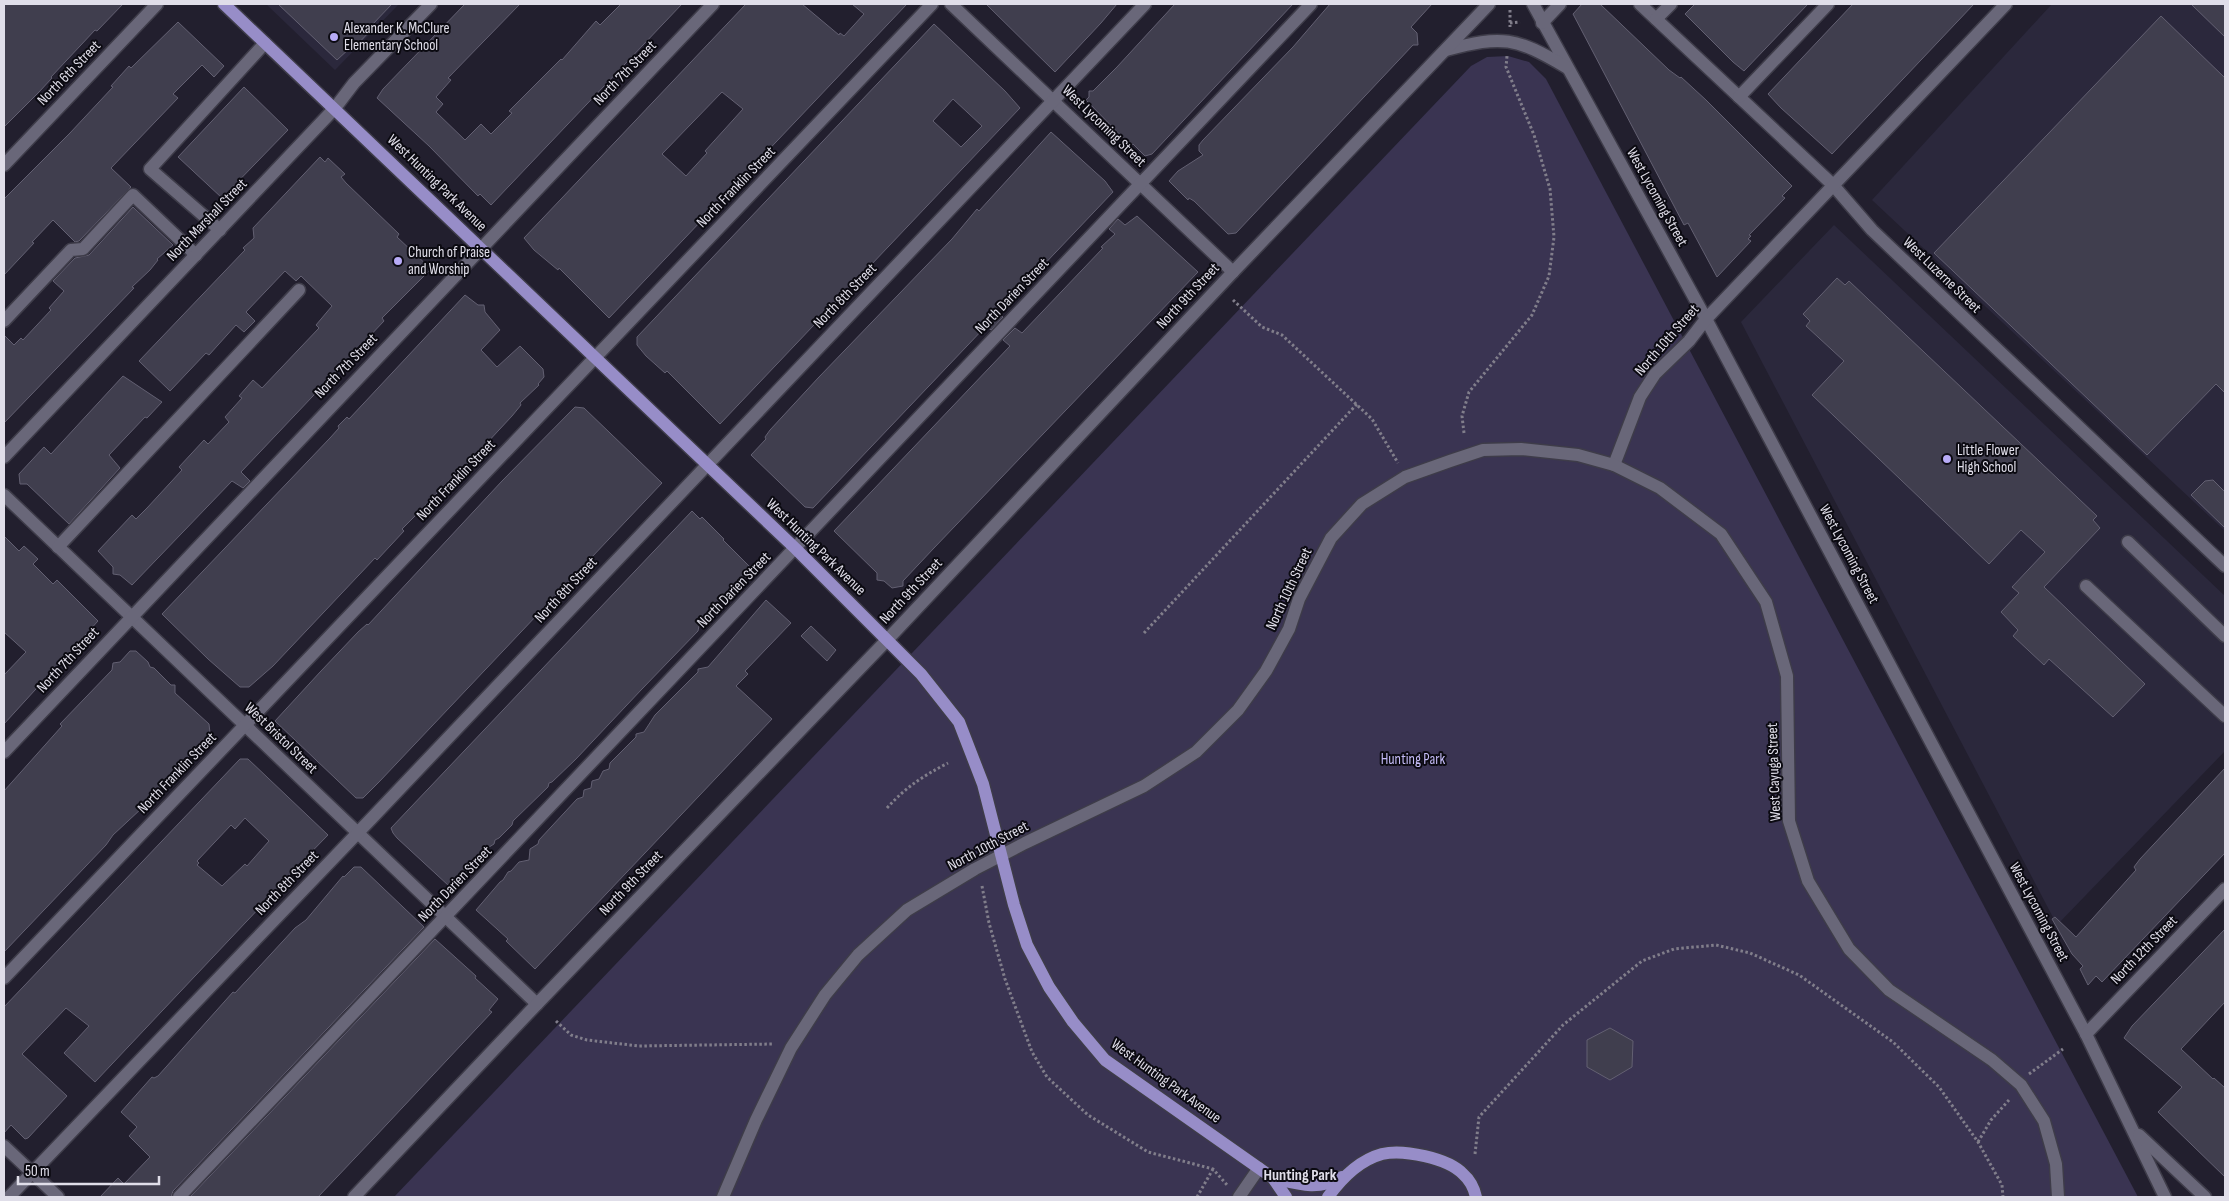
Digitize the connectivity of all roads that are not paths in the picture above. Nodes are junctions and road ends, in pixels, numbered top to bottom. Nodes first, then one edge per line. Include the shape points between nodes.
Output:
1 (157, 4) edge
2 (224, 4) edge
3 (430, 4) edge
4 (713, 4) edge
5 (932, 4) edge
6 (951, 4) edge
7 (1145, 4) edge
8 (1311, 4) edge
9 (1489, 4) edge
10 (1533, 4) edge
11 (1560, 4) edge
12 (1640, 4) edge
13 (1671, 4) edge
14 (1828, 4) edge
15 (2006, 4) edge
16 (1656, 19) junction
17 (1542, 23) junction
18 (265, 43) junction
19 (1446, 50) junction
20 (1567, 67) junction
21 (1739, 97) junction
22 (1053, 100) junction
23 (336, 108) junction
24 (4, 165) edge
25 (1141, 184) junction
26 (1833, 186) junction
27 (220, 230) junction
28 (482, 248) junction
29 (196, 255) junction
30 (1233, 272) junction
31 (299, 290) dead end
32 (1706, 319) junction
33 (4, 322) edge
34 (595, 359) junction
35 (4, 457) edge
36 (707, 465) junction
37 (1614, 465) junction
38 (4, 495) edge
39 (2128, 542) dead end
40 (58, 547) junction
41 (796, 549) junction
42 (2225, 566) edge
43 (2086, 586) dead end
44 (131, 617) junction
45 (2225, 636) edge
46 (888, 639) junction
47 (2225, 716) edge
48 (244, 725) junction
49 (4, 752) edge
50 (358, 833) junction
51 (1001, 856) junction
52 (2225, 888) edge
53 (446, 917) junction
54 (4, 978) edge
55 (537, 1004) junction
56 (2086, 1034) junction
57 (2130, 1124) junction
58 (4, 1146) edge
59 (1259, 1168) junction
60 (32, 1172) junction
61 (1348, 1174) junction
62 (1273, 1178) junction
63 (1234, 1193) edge
64 (8, 1197) edge
65 (58, 1197) edge
66 (178, 1197) edge
67 (354, 1197) edge
68 (723, 1197) edge
69 (1286, 1197) edge
70 (1328, 1197) edge
71 (1476, 1197) edge
72 (2058, 1197) edge
73 (2165, 1197) edge
74 (2205, 1197) edge

1 - 24 street, North 6th Street
2 - 18 main road, West Hunting Park Avenue
3 - 23 street, North Marshall Street via 354,83
4 - 28 street, North 7th Street
5 - 34 street, North Franklin Street
6 - 22 street, West Lycoming Street
7 - 22 street, North 8th Street
8 - 25 street, North Darien Street
9 - 19 street, North 9th Street
10 - 17 street, West Lycoming Street
11 - 17 street
12 - 16 street, West Luzerne Street
13 - 16 street
14 - 21 street
15 - 26 street, North 10th Street
16 - 21 street, West Luzerne Street
17 - 20 street, West Lycoming Street
18 - 23 main road, West Hunting Park Avenue
18 - 27 street via 150,169
19 - 20 street via 1482,40 1509,40 1533,48
19 - 30 street, North 9th Street
20 - 32 street, West Lycoming Street
21 - 26 street, West Luzerne Street
22 - 25 street, West Lycoming Street
22 - 36 street, North 8th Street
23 - 27 street, North Marshall Street
23 - 28 main road, West Hunting Park Avenue
25 - 30 street, West Lycoming Street
25 - 41 street, North Darien Street
26 - 32 street, North 10th Street
26 - 42 street, West Luzerne Street via 1872,230
27 - 29 street, North Marshall Street
28 - 34 main road, West Hunting Park Avenue
28 - 44 street, North 7th Street
29 - 33 street via 133,195 83,249 71,250
29 - 35 street, North Marshall Street
30 - 46 street, North 9th Street
31 - 40 street
32 - 37 street, North 10th Street via 1656,374 1640,397
32 - 56 street, West Lycoming Street
34 - 36 main road, West Hunting Park Avenue
34 - 48 street, North Franklin Street
36 - 41 main road, West Hunting Park Avenue
36 - 50 street, North 8th Street
37 - 51 street, North 10th Street via 1578,455 1521,449 1483,450 1405,477 1362,504 1331,538 1266,671 1238,710 1196,752 1144,786
37 - 72 street, West Cayuga Street via 1660,488 1721,534 1766,602 1787,676 1789,821 1808,881 1849,950 1889,990 1992,1060 2021,1085 2044,1120 2056,1164
38 - 40 street, West Bristol Street
39 - 45 street
40 - 44 street, West Bristol Street
41 - 46 main road, West Hunting Park Avenue
41 - 53 street, North Darien Street
43 - 47 street
44 - 48 street, West Bristol Street
44 - 49 street, North 7th Street
46 - 51 main road, West Hunting Park Avenue via 959,722 983,784
46 - 55 street, North 9th Street
48 - 50 street, West Bristol Street
48 - 54 street, North Franklin Street
50 - 53 street, West Bristol Street
50 - 60 street, North 8th Street
51 - 59 main road, West Hunting Park Avenue via 1027,945 1073,1022 1105,1060
51 - 68 street, North 10th Street via 907,910 858,955 825,995 792,1048
52 - 56 street, North 12th Street
53 - 55 street, West Bristol Street
53 - 66 street, North Darien Street
55 - 67 street, North 9th Street
56 - 57 street, West Lycoming Street
57 - 73 street, West Lycoming Street
57 - 74 street, West Lycoming Street
58 - 60 street
59 - 62 main road, West Hunting Park Avenue
59 - 63 street
60 - 64 street, North 8th Street
60 - 65 street
61 - 62 main road, West Hunting Park Avenue via 1322,1186 1306,1186
61 - 70 main road, West Hunting Park Avenue
61 - 71 main road, West Hunting Park Avenue via 1383,1154 1423,1155 1463,1173 1474,1188
62 - 69 main road, West Hunting Park Avenue

